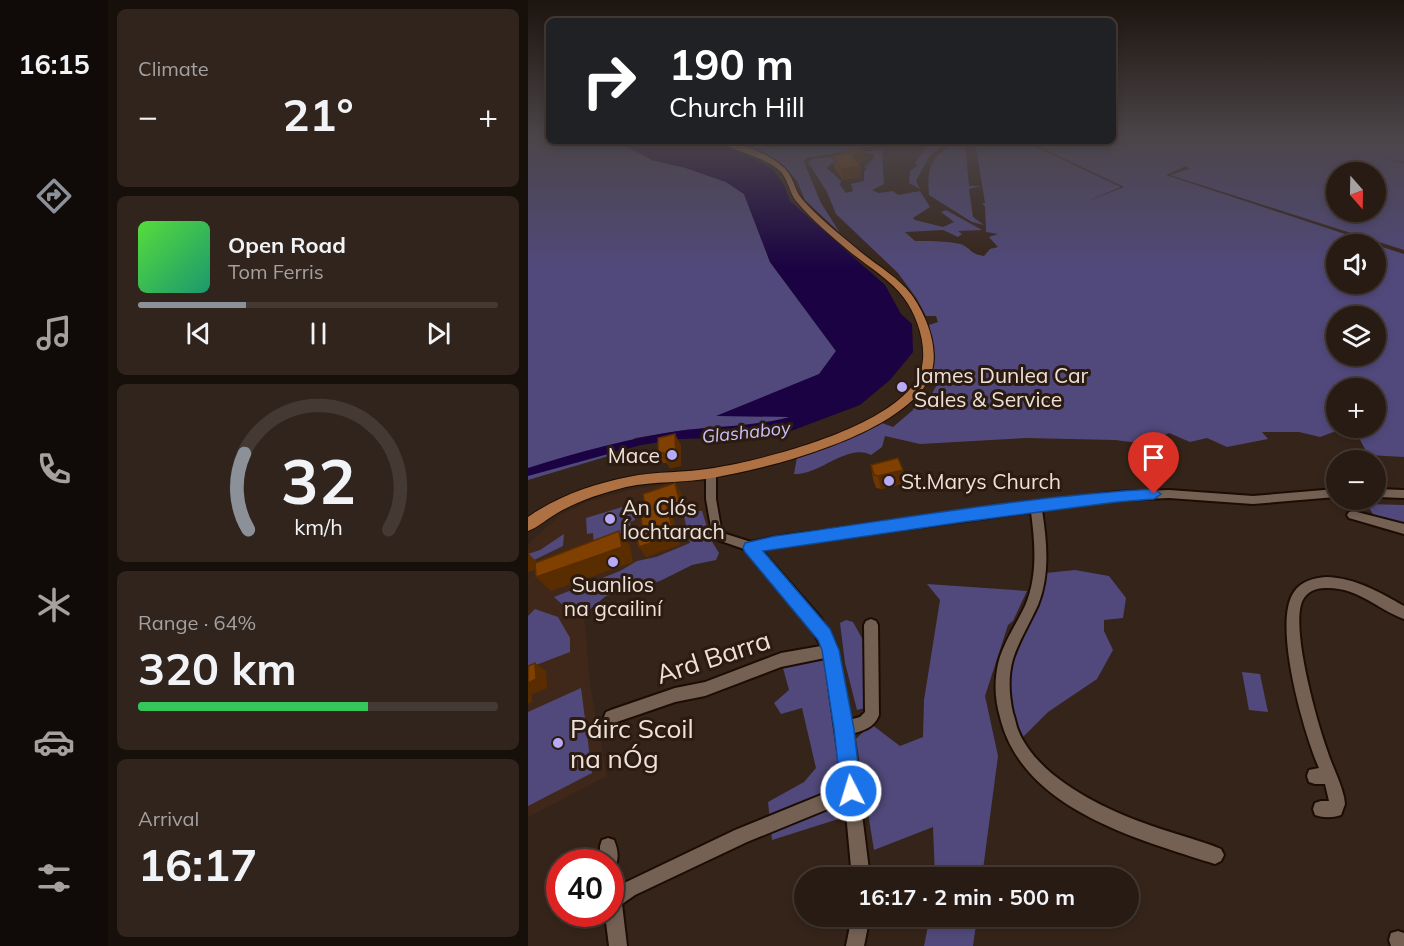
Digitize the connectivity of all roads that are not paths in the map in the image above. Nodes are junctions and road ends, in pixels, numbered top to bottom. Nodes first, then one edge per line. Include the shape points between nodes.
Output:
1 (788, 181) edge
2 (711, 473) junction
3 (1326, 494) edge
4 (1386, 494) edge
5 (1404, 494) edge
6 (1036, 507) junction
7 (1353, 515) dead end
8 (528, 525) edge
9 (1404, 529) edge
10 (751, 548) junction
11 (1404, 613) edge
12 (1404, 618) edge
13 (871, 625) dead end
14 (831, 650) junction
15 (611, 717) dead end
16 (844, 729) junction
17 (851, 791) junction
18 (1321, 809) dead end
19 (1215, 855) dead end
20 (860, 867) edge
21 (624, 892) edge
22 (616, 927) edge
23 (859, 927) edge
24 (618, 946) edge
25 (855, 946) edge

1 - 2 main road via 797,199 855,253 900,287 917,312 929,359 921,384 880,419 810,448
2 - 8 main road via 659,476 597,490 557,505
2 - 10 street via 716,530 722,537
3 - 6 street via 1253,500 1142,494
4 - 5 street
6 - 10 street
6 - 19 street via 1038,585 1003,673 1004,716 1020,751 1040,774 1104,816 1154,837
7 - 9 street via 1367,514
10 - 14 street via 815,621
11 - 12 street
11 - 18 street via 1348,585 1317,584 1297,596 1295,646 1322,776 1338,800 1332,811
13 - 16 street via 872,715 864,723
14 - 15 street, Ard Barra via 782,660 705,689
14 - 16 street
16 - 17 street
17 - 20 street
17 - 21 street via 733,839
22 - 24 street
23 - 25 street

